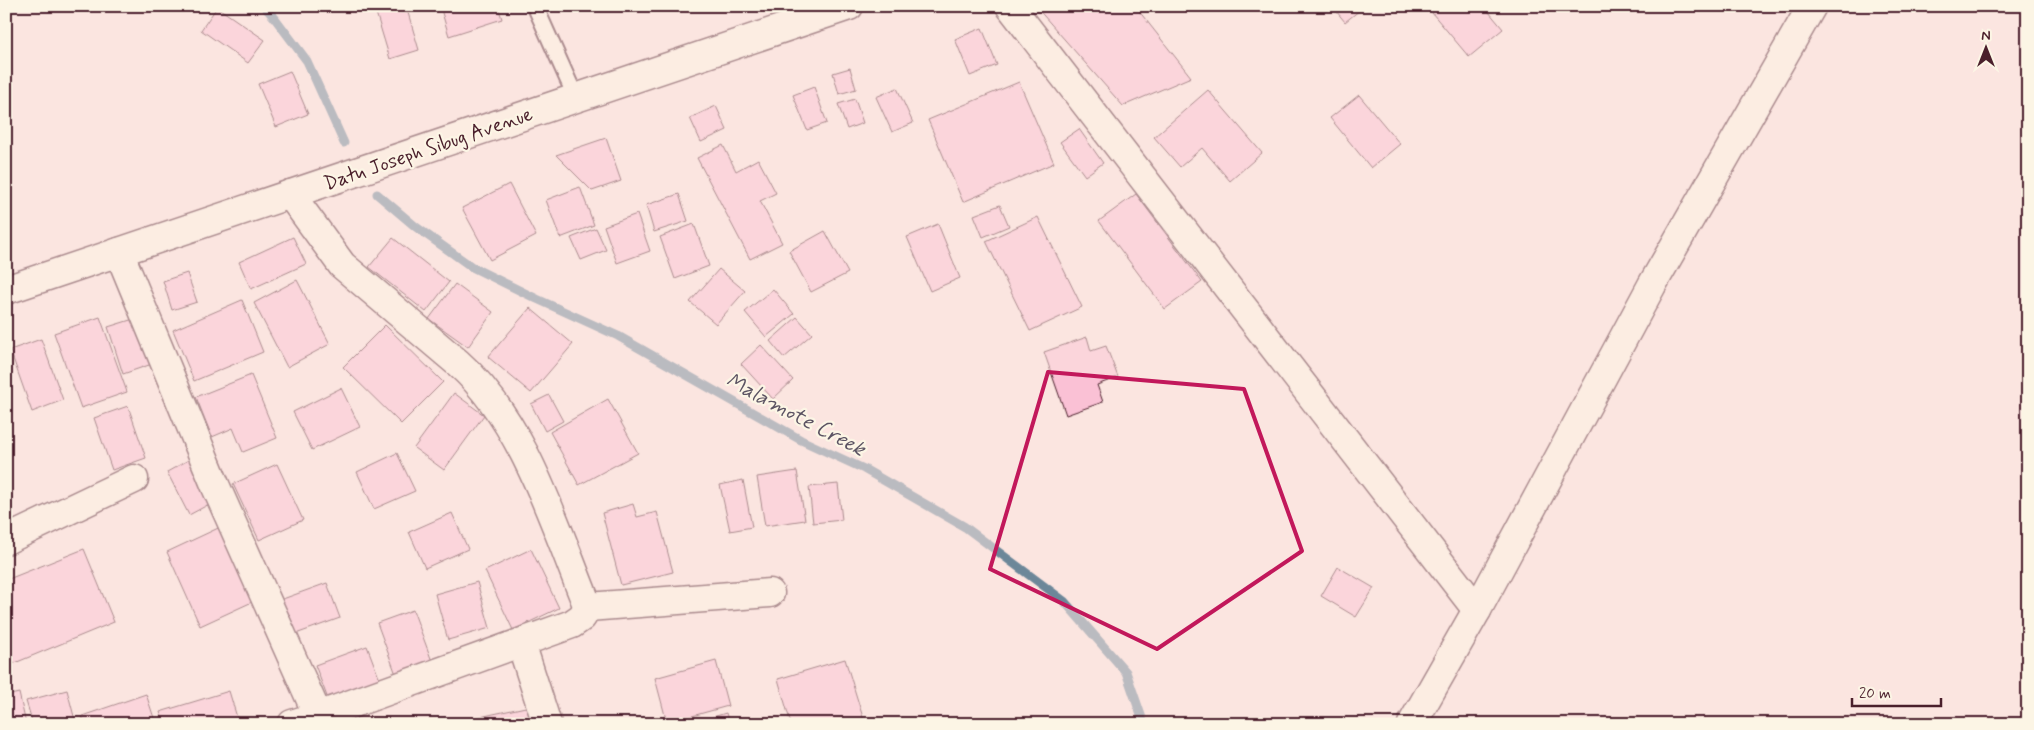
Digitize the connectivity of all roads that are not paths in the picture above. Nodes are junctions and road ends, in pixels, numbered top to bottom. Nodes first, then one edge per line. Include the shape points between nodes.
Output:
1 (535, 6) edge
2 (849, 6) edge
3 (1010, 6) edge
4 (1812, 6) edge
5 (576, 98) junction
6 (290, 194) junction
7 (119, 252) junction
8 (6, 290) edge
9 (134, 479) dead end
10 (6, 540) edge
11 (770, 593) dead end
12 (588, 607) junction
13 (1477, 610) junction
14 (521, 643) junction
15 (318, 716) junction
16 (292, 724) edge
17 (547, 724) edge
18 (1412, 724) edge

1 - 5 lane
2 - 5 street, Datu Joseph Sibug Avenue
3 - 13 street
4 - 13 street via 1652,285
5 - 6 street, Datu Joseph Sibug Avenue
6 - 7 street, Datu Joseph Sibug Avenue
6 - 12 street via 342,265 476,378 489,394 530,464
7 - 8 street, Datu Joseph Sibug Avenue
7 - 15 street via 216,487
9 - 10 street
11 - 12 street
12 - 14 street via 572,624
13 - 18 street
14 - 15 street
14 - 17 street
15 - 16 street

